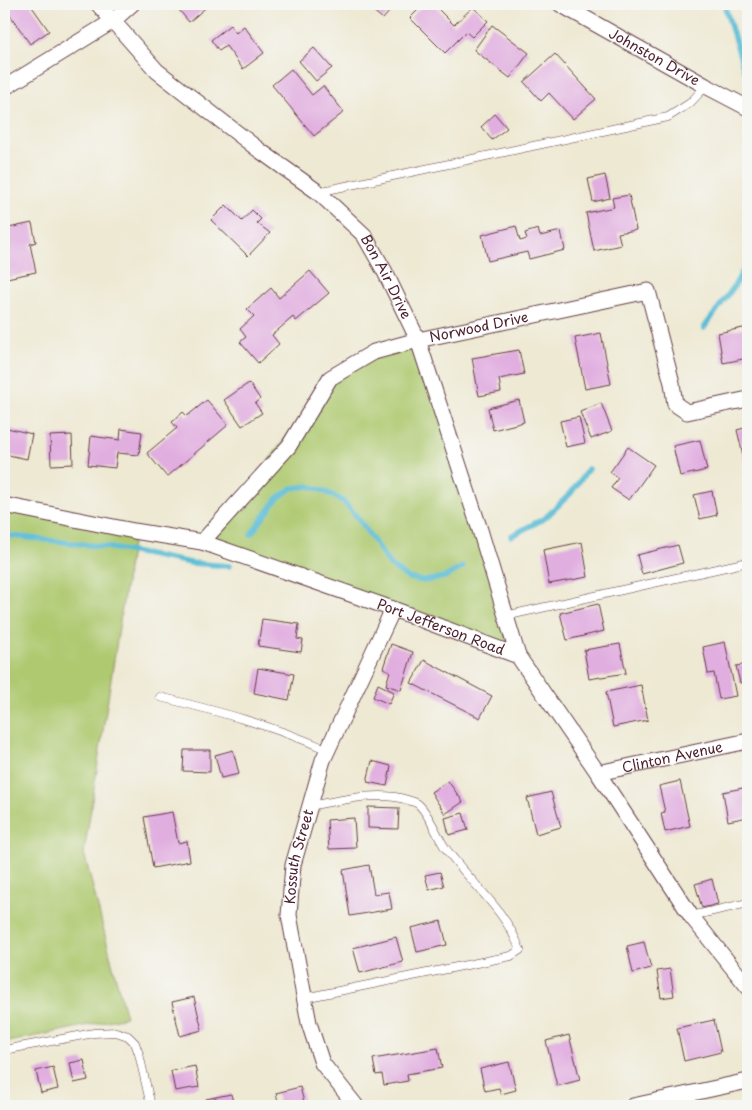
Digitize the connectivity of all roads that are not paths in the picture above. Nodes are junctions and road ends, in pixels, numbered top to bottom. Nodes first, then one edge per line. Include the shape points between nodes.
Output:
1 (98, 4) edge
2 (132, 4) edge
3 (560, 4) edge
4 (113, 21) junction
5 (706, 86) junction
6 (4, 88) edge
7 (748, 108) edge
8 (318, 192) junction
9 (418, 340) junction
10 (748, 399) edge
11 (4, 505) edge
12 (202, 542) junction
13 (748, 562) edge
14 (393, 609) junction
15 (505, 616) junction
16 (518, 656) junction
17 (160, 697) dead end
18 (748, 741) edge
19 (328, 750) junction
20 (598, 773) junction
21 (310, 806) junction
22 (748, 904) edge
23 (691, 916) junction
24 (748, 987) edge
25 (304, 998) junction
26 (4, 1050) edge
27 (748, 1081) edge
28 (151, 1106) edge
29 (356, 1106) edge
30 (633, 1106) edge

1 - 4 street, Bon Air Drive
2 - 4 street
3 - 5 street, Johnston Drive
4 - 6 street
4 - 8 street, Bon Air Drive via 157,71
5 - 7 street, Johnston Drive
5 - 8 lane via 690,103 668,117
8 - 9 street, Bon Air Drive via 364,235
9 - 10 street, Norwood Drive via 648,291 675,404 687,412
9 - 12 street, Norwood Drive via 374,352 330,378 289,446
9 - 15 street, Bon Air Drive
11 - 12 street, Port Jefferson Road
12 - 14 street, Port Jefferson Road
13 - 15 lane
14 - 16 street, Port Jefferson Road
14 - 19 street, Kossuth Street
15 - 16 street, Bon Air Drive
16 - 20 street, Port Jefferson Road
17 - 19 lane via 262,724
18 - 20 street, Clinton Avenue
19 - 21 street, Kossuth Street
20 - 23 street, Port Jefferson Road
21 - 25 street, Kossuth Street via 293,865 290,915
21 - 25 lane via 376,797 407,799 418,804 445,846 496,909 520,950 511,956
22 - 23 lane
23 - 24 street, Port Jefferson Road
25 - 29 street, Kossuth Street via 322,1063
26 - 28 lane via 94,1033 116,1032 128,1036 139,1054
27 - 30 street

